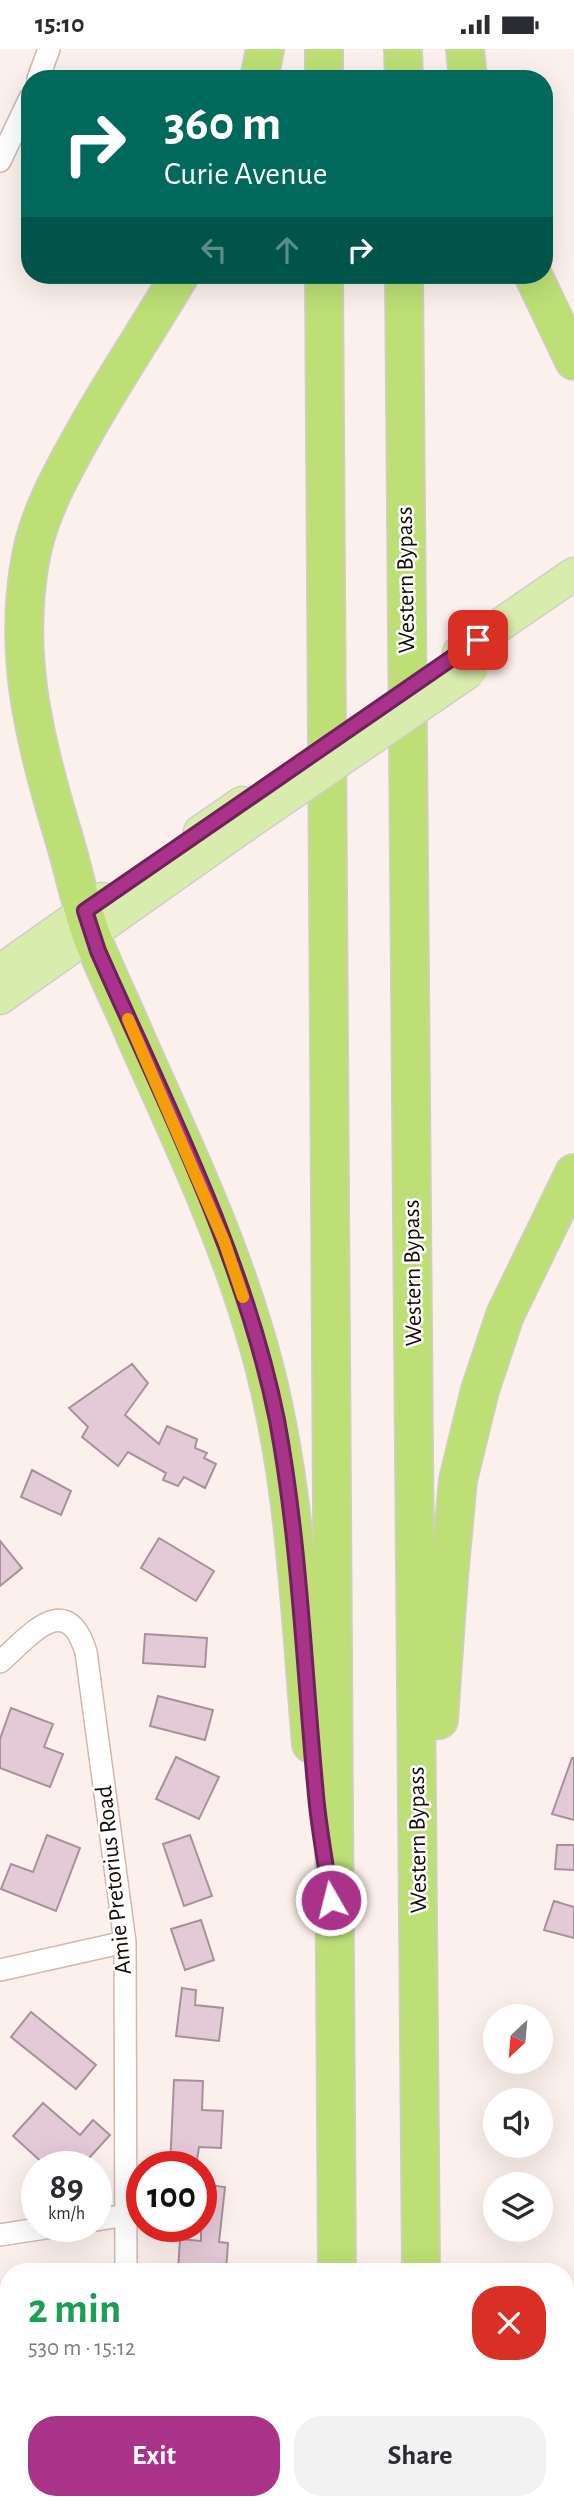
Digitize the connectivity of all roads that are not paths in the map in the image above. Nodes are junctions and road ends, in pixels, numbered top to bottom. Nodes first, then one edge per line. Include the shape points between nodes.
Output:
1 (49, 49) edge
2 (265, 49) edge
3 (324, 49) edge
4 (403, 49) edge
5 (465, 49) edge
6 (41, 70) edge
7 (261, 70) edge
8 (324, 70) edge
9 (404, 70) edge
10 (467, 70) edge
11 (21, 117) edge
12 (0, 161) edge
13 (174, 284) edge
14 (324, 284) edge
15 (404, 284) edge
16 (537, 284) edge
17 (574, 361) edge
18 (574, 574) edge
19 (574, 599) edge
20 (465, 661) junction
21 (88, 923) junction
22 (0, 971) edge
23 (0, 998) edge
24 (574, 1173) edge
25 (0, 1662) edge
26 (335, 1925) junction
27 (125, 1941) junction
28 (0, 1970) edge
29 (420, 2011) junction
30 (126, 2215) joint
31 (112, 2217) edge
32 (21, 2232) edge
33 (0, 2235) edge
34 (126, 2242) edge
35 (126, 2263) edge
36 (337, 2263) edge
37 (421, 2263) edge

1 - 6 street
2 - 7 highway
3 - 8 highway
4 - 9 highway
5 - 10 highway
11 - 12 street
13 - 21 highway via 57,480 42,517 26,584 23,630 31,712
14 - 26 highway
15 - 29 highway, Western Bypass
16 - 17 highway
18 - 20 main road
19 - 20 main road
20 - 21 main road
21 - 22 main road
21 - 23 main road
21 - 26 highway via 224,1241 267,1380 291,1503 316,1799
24 - 29 highway via 505,1315 458,1480
25 - 27 street, Amie Pretorius Road via 53,1619 76,1627 81,1636
26 - 36 highway
27 - 28 street
27 - 30 street, Amie Pretorius Road
29 - 37 highway, Western Bypass
30 - 31 street
32 - 33 street
34 - 35 street, Amie Pretorius Road

